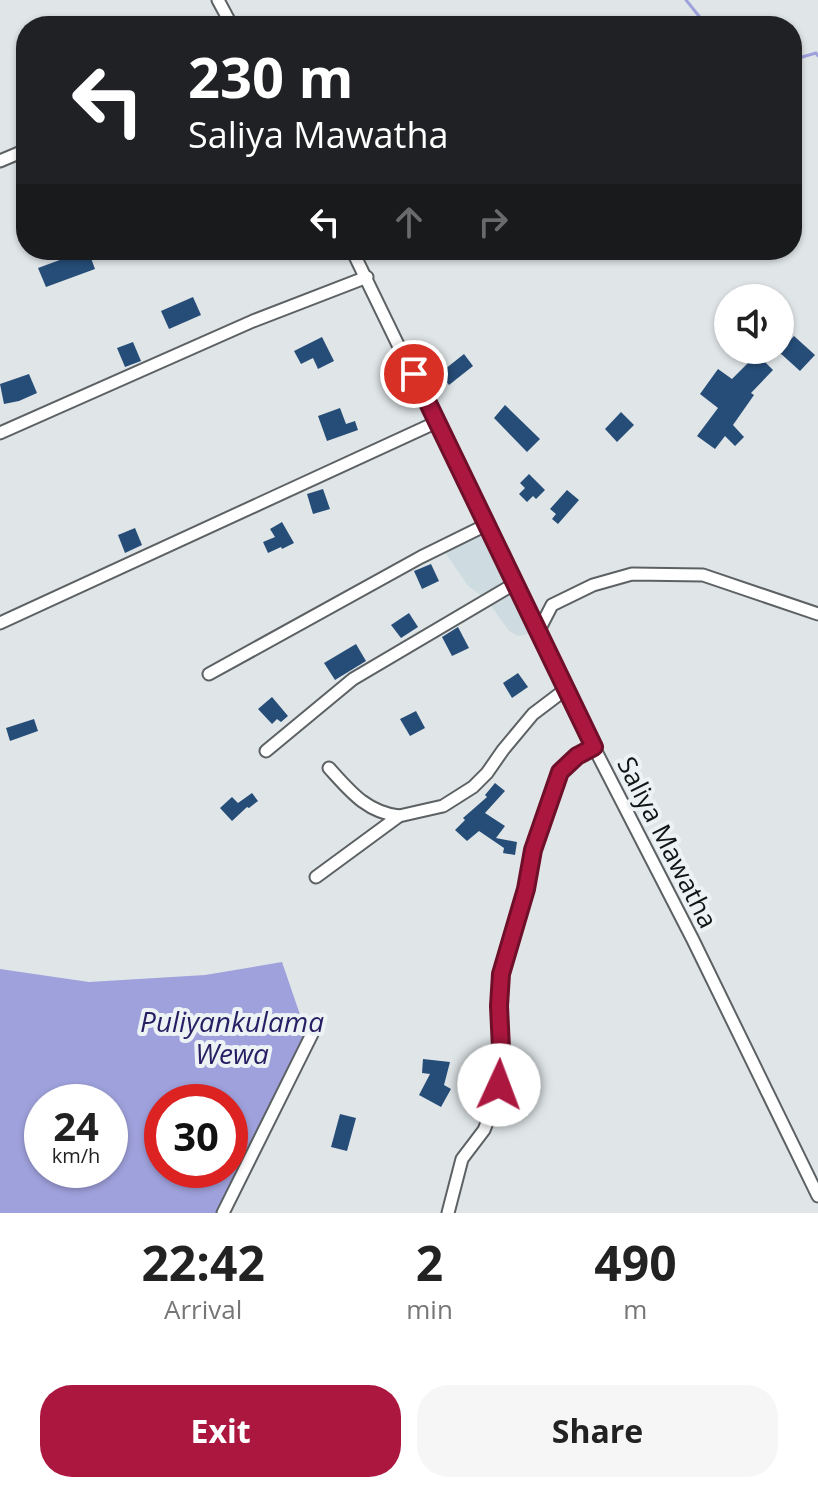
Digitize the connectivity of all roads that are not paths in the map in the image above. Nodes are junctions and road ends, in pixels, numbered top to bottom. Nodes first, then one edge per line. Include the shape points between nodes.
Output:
1 (358, 260) edge
2 (367, 277) junction
3 (437, 422) junction
4 (0, 433) edge
5 (486, 525) junction
6 (514, 584) junction
7 (818, 614) edge
8 (0, 623) edge
9 (538, 632) junction
10 (209, 674) dead end
11 (566, 689) junction
12 (594, 747) junction
13 (266, 751) dead end
14 (329, 768) dead end
15 (399, 816) junction
16 (316, 877) dead end
17 (312, 1034) dead end
18 (818, 1196) edge
19 (223, 1213) edge
20 (448, 1213) edge

1 - 2 street, Saliya Mawatha
2 - 3 street, Saliya Mawatha
2 - 4 street via 253,321
3 - 5 street, Saliya Mawatha
3 - 8 street
5 - 6 street, Saliya Mawatha
5 - 10 street
6 - 9 street, Saliya Mawatha
6 - 13 street via 353,679
7 - 9 street via 703,575 632,574 552,605
9 - 11 street, Saliya Mawatha
11 - 12 street, Saliya Mawatha
11 - 15 street via 533,714 473,787 443,806
12 - 18 street, Saliya Mawatha
12 - 20 street via 560,772 540,827 501,974 502,1070 496,1100 484,1130 462,1159
14 - 15 street via 360,802
15 - 16 street
17 - 19 street

